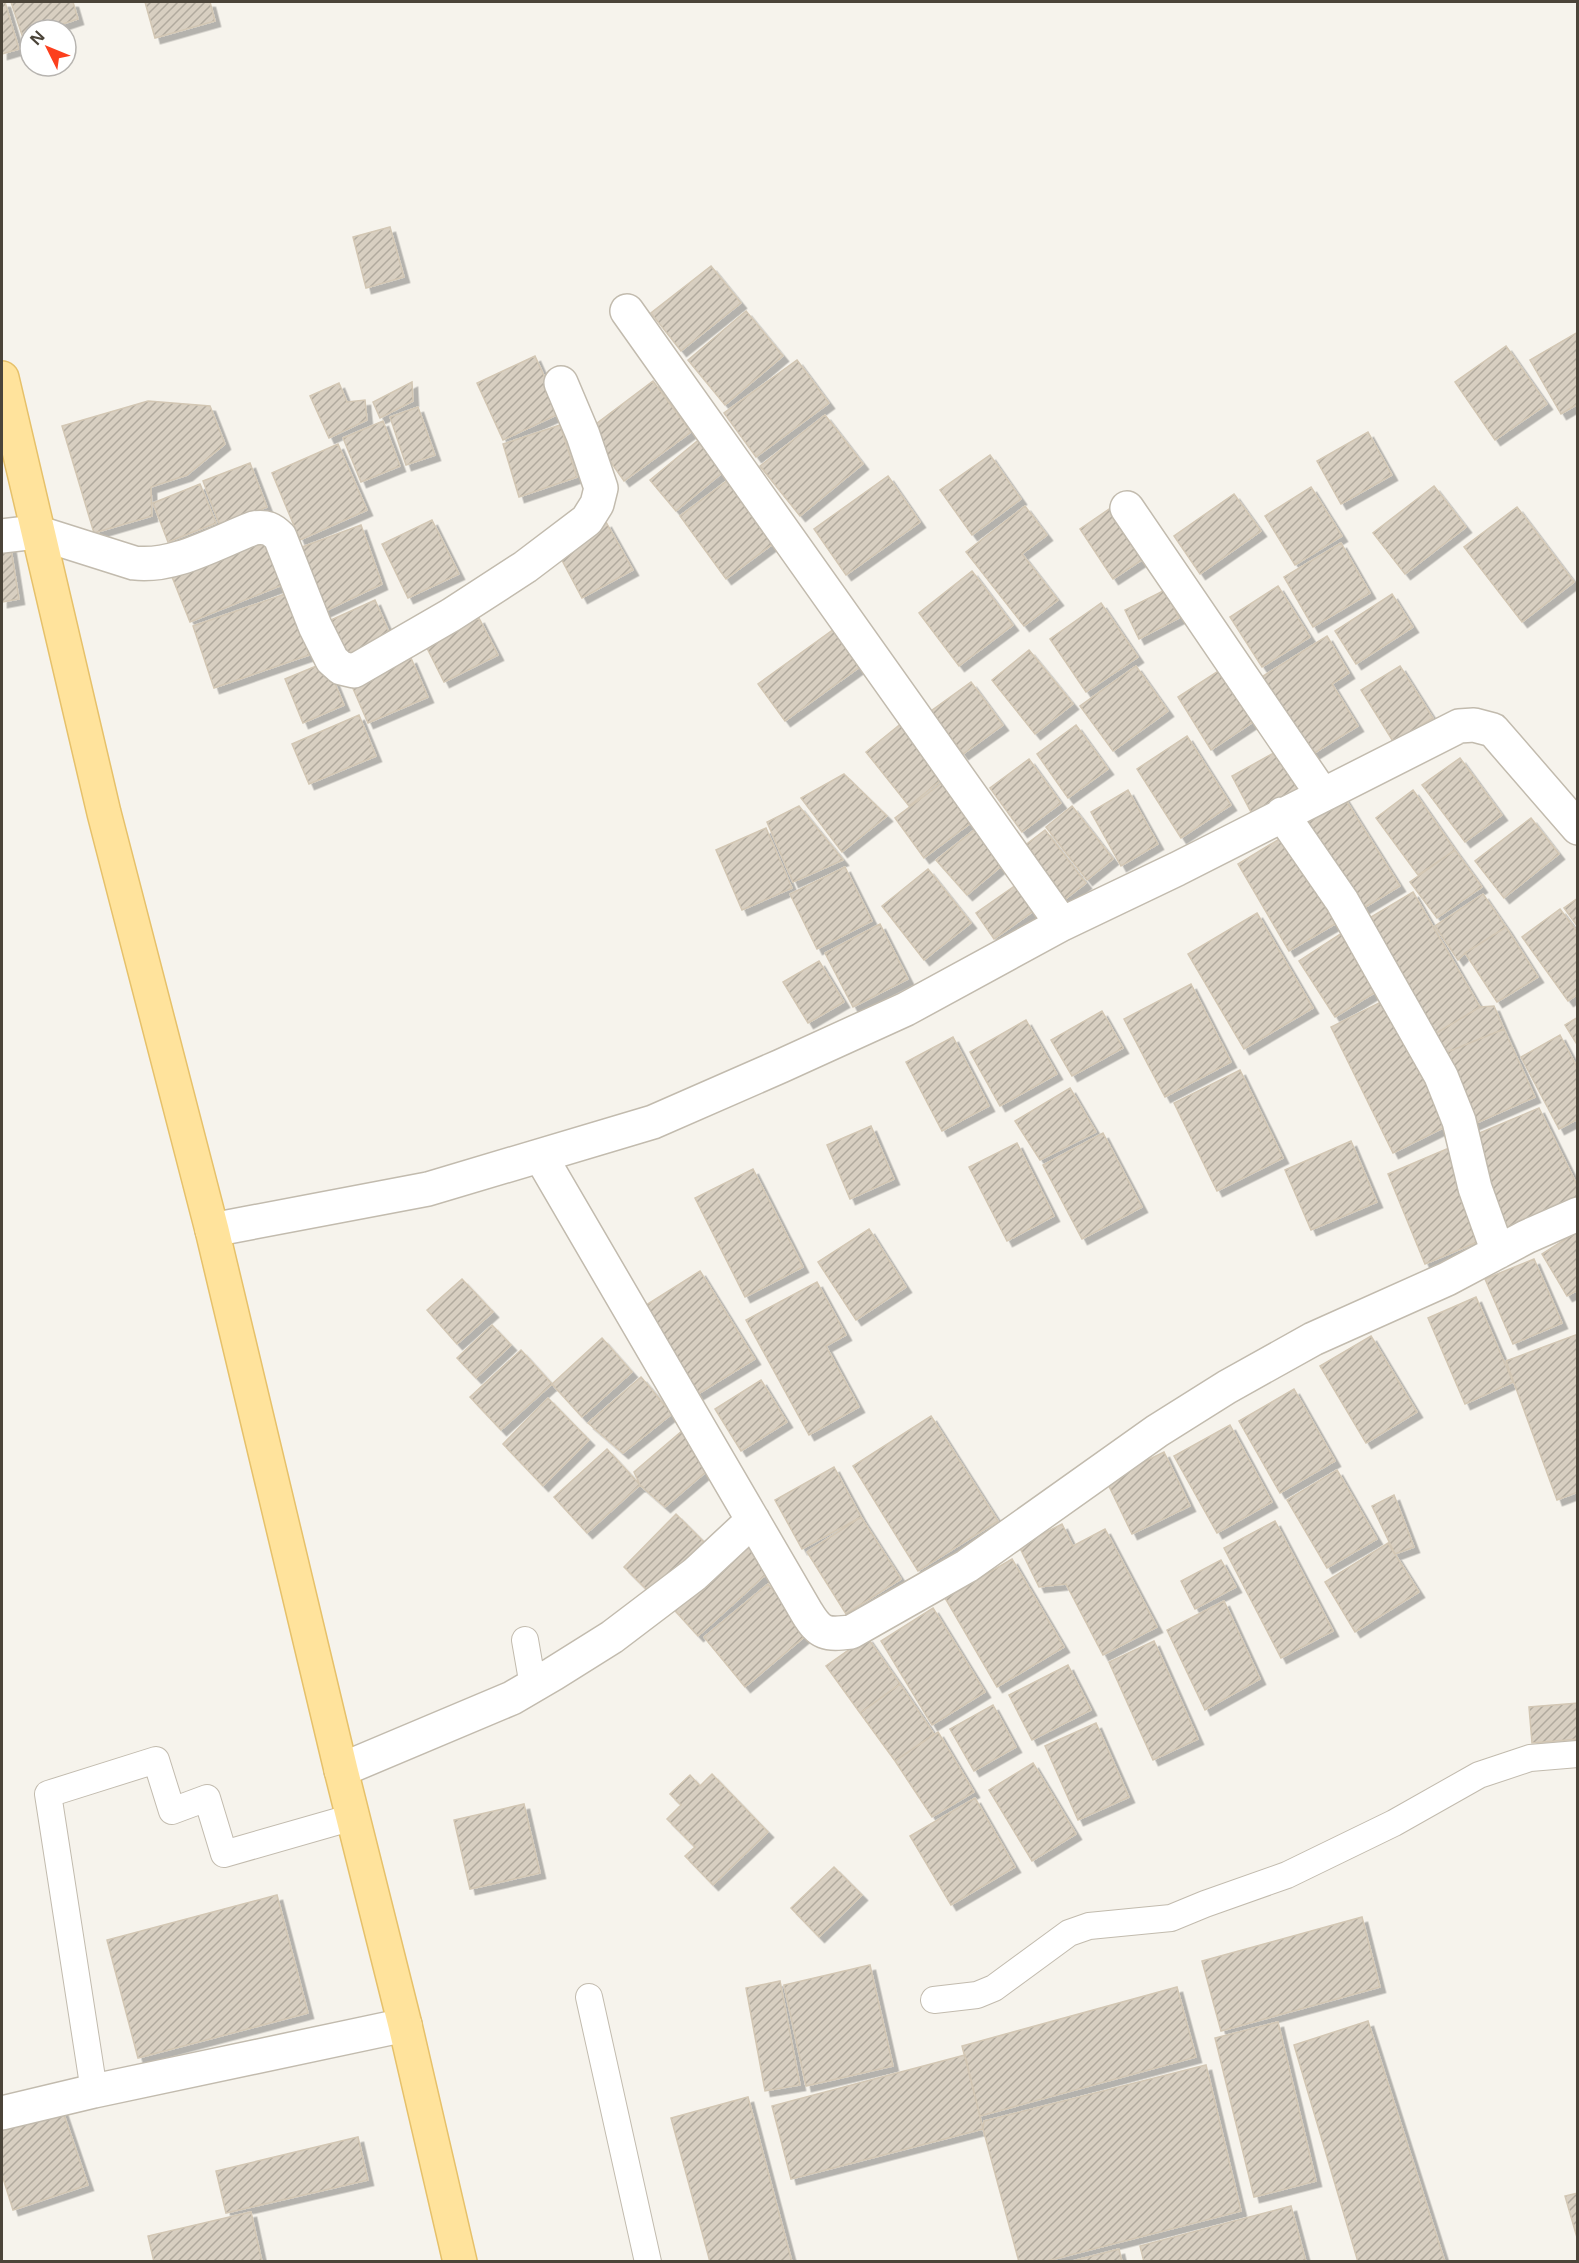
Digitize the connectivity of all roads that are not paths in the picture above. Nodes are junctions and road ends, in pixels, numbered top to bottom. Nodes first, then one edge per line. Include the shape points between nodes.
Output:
1 (627, 311) dead end
2 (561, 383) dead end
3 (4, 386) edge
4 (1127, 508) dead end
5 (36, 532) junction
6 (2, 537) edge
7 (1322, 794) junction
8 (1282, 814) junction
9 (1578, 828) edge
10 (1062, 924) junction
11 (542, 1156) junction
12 (1578, 1214) edge
13 (212, 1230) junction
14 (1498, 1252) junction
15 (753, 1520) junction
16 (525, 1640) dead end
17 (533, 1686) junction
18 (1578, 1754) edge
19 (341, 1770) junction
20 (353, 1817) junction
21 (588, 1997) dead end
22 (934, 2000) dead end
23 (405, 2025) junction
24 (94, 2091) junction
25 (2, 2113) edge
26 (460, 2262) edge
27 (648, 2262) edge

1 - 10 street
2 - 5 street via 601,488 587,520 525,567 451,615 354,671 332,660 280,537 264,526 150,565
3 - 5 main road
4 - 7 street
5 - 6 street
5 - 13 main road
7 - 8 street
7 - 9 street via 1459,726 1474,725 1493,730
8 - 10 street
8 - 14 street via 1342,901 1441,1076 1459,1121 1475,1188
10 - 11 street via 906,1009 781,1066 653,1122
11 - 13 street via 428,1189
11 - 15 street
12 - 14 street
13 - 19 main road
14 - 15 street via 1313,1339 1227,1387 1157,1431 967,1566 850,1632 832,1634 817,1629
15 - 17 street via 695,1574 612,1637
16 - 17 lane
17 - 19 street
18 - 22 lane via 1530,1758 1479,1775 1394,1823 1287,1875 1171,1918 1089,1926 1069,1933 994,1988 977,1995
19 - 20 main road
20 - 23 main road
20 - 24 lane via 224,1854 207,1798 172,1811 156,1760 48,1794
21 - 27 lane
23 - 24 street
23 - 26 main road
24 - 25 street

